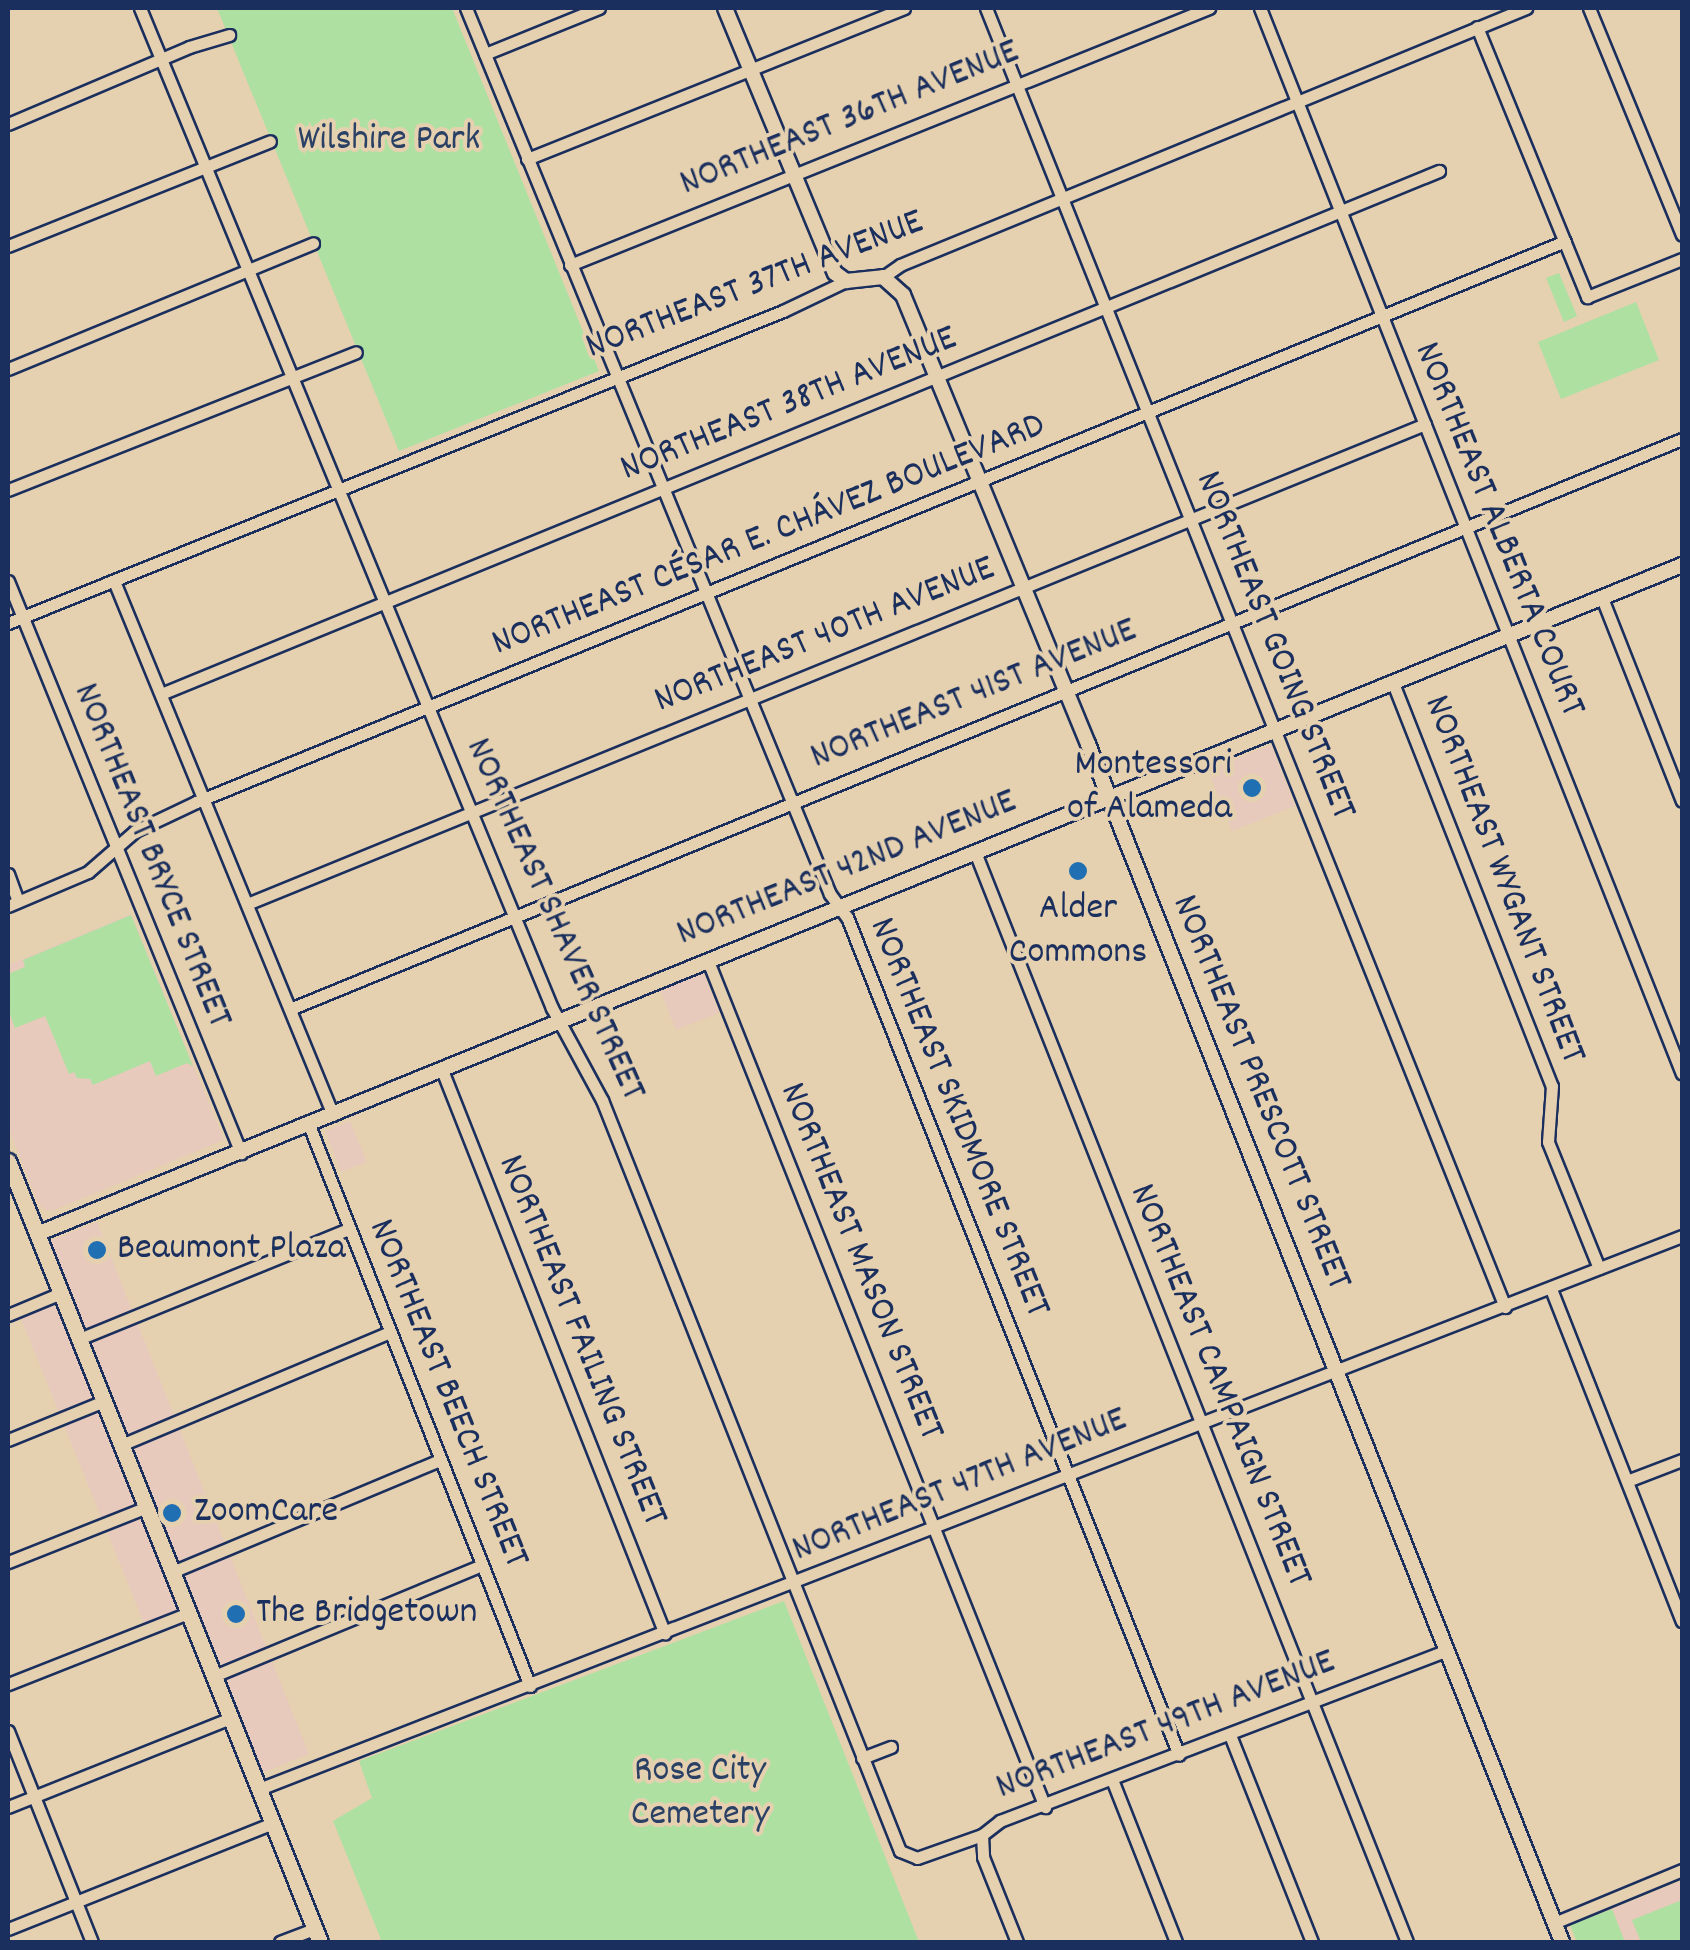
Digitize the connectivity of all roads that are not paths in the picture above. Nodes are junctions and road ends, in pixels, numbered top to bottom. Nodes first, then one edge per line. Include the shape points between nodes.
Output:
1 (140, 8) edge
2 (466, 8) edge
3 (600, 8) edge
4 (725, 8) edge
5 (904, 8) edge
6 (986, 8) edge
7 (1208, 8) edge
8 (1260, 8) edge
9 (1523, 8) edge
10 (1589, 8) edge
11 (1477, 27) junction
12 (228, 35) dead end
13 (485, 54) junction
14 (162, 62) junction
15 (750, 70) junction
16 (1017, 84) junction
17 (1296, 103) junction
18 (8, 124) edge
19 (270, 141) dead end
20 (527, 159) junction
21 (205, 167) junction
22 (1439, 171) dead end
23 (792, 175) junction
24 (1062, 199) junction
25 (1340, 214) junction
26 (1682, 235) edge
27 (1565, 242) junction
28 (312, 244) dead end
29 (8, 246) edge
30 (1682, 259) edge
31 (570, 265) junction
32 (248, 272) junction
33 (883, 277) junction
34 (846, 282) junction
35 (1106, 308) junction
36 (1382, 318) junction
37 (356, 352) dead end
38 (8, 369) edge
39 (614, 376) junction
40 (292, 377) junction
41 (936, 377) junction
42 (1148, 414) junction
43 (1425, 424) junction
44 (1682, 439) edge
45 (980, 482) junction
46 (662, 488) junction
47 (8, 490) edge
48 (338, 490) junction
49 (1191, 520) junction
50 (1466, 529) junction
51 (1682, 566) edge
52 (8, 581) edge
53 (114, 581) junction
54 (1023, 588) junction
55 (706, 594) junction
56 (1602, 598) junction
57 (385, 603) junction
58 (14, 621) edge
59 (1233, 624) junction
60 (1509, 636) junction
61 (1393, 682) junction
62 (1066, 692) junction
63 (161, 694) junction
64 (749, 699) junction
65 (428, 707) junction
66 (1275, 730) junction
67 (1108, 798) junction
68 (204, 799) junction
69 (1682, 801) edge
70 (792, 804) junction
71 (472, 812) junction
72 (116, 849) junction
73 (975, 852) junction
74 (8, 874) edge
75 (13, 904) edge
76 (247, 904) junction
77 (840, 908) junction
78 (514, 918) junction
79 (708, 961) junction
80 (290, 1009) junction
81 (561, 1022) junction
82 (442, 1070) junction
83 (1682, 1074) edge
84 (334, 1114) junction
85 (309, 1124) junction
86 (241, 1153) junction
87 (8, 1161) edge
88 (15, 1199) edge
89 (348, 1229) junction
90 (37, 1234) junction
91 (1682, 1236) edge
92 (1599, 1268) junction
93 (1551, 1289) junction
94 (61, 1293) junction
95 (1505, 1307) junction
96 (8, 1315) edge
97 (390, 1332) junction
98 (79, 1339) junction
99 (1336, 1372) junction
100 (104, 1401) junction
101 (1201, 1423) junction
102 (8, 1440) edge
103 (122, 1445) junction
104 (440, 1460) junction
105 (1682, 1460) edge
106 (1068, 1476) junction
107 (1627, 1481) junction
108 (146, 1507) junction
109 (934, 1528) junction
110 (8, 1562) edge
111 (482, 1565) junction
112 (172, 1572) junction
113 (794, 1583) junction
114 (188, 1613) junction
115 (1682, 1621) edge
116 (665, 1634) junction
117 (1446, 1650) junction
118 (214, 1676) junction
119 (8, 1684) edge
120 (530, 1686) junction
121 (1312, 1703) junction
122 (230, 1718) junction
123 (8, 1731) edge
124 (1230, 1735) junction
125 (891, 1747) dead end
126 (1179, 1755) junction
127 (862, 1758) junction
128 (1113, 1782) junction
129 (259, 1789) junction
130 (34, 1796) junction
131 (8, 1807) edge
132 (1045, 1808) junction
133 (272, 1824) junction
134 (982, 1835) junction
135 (909, 1858) joint
136 (1682, 1870) edge
137 (76, 1902) junction
138 (1554, 1922) junction
139 (8, 1929) edge
140 (317, 1936) edge
141 (92, 1942) edge
142 (280, 1942) edge
143 (1017, 1942) edge
144 (1176, 1942) edge
145 (1312, 1942) edge
146 (1407, 1942) edge
147 (1562, 1942) edge

1 - 14 street, NORTHEAST SHAVER STREET
2 - 13 street, NORTHEAST SKIDMORE STREET
3 - 13 street
4 - 15 street
5 - 15 street
6 - 16 street, NORTHEAST GOING STREET
7 - 16 street, NORTHEAST 36TH AVENUE
8 - 17 street, NORTHEAST ALBERTA COURT
9 - 11 street, NORTHEAST 37TH AVENUE
10 - 26 street
11 - 17 street, NORTHEAST 37TH AVENUE
11 - 27 street
12 - 14 street
13 - 20 street, NORTHEAST SKIDMORE STREET
14 - 18 street
14 - 21 street, NORTHEAST SHAVER STREET
15 - 20 street
15 - 23 street
16 - 23 street, NORTHEAST 36TH AVENUE
16 - 24 street, NORTHEAST GOING STREET
17 - 24 street, NORTHEAST 37TH AVENUE
17 - 25 street, NORTHEAST ALBERTA COURT
19 - 21 street
20 - 31 street, NORTHEAST SKIDMORE STREET
21 - 29 street
21 - 32 street, NORTHEAST SHAVER STREET
22 - 25 street, NORTHEAST 38TH AVENUE
23 - 31 street, NORTHEAST 36TH AVENUE
23 - 34 street via 830,264
24 - 33 street, NORTHEAST 37TH AVENUE via 900,264
24 - 35 street, NORTHEAST GOING STREET
25 - 35 street, NORTHEAST 38TH AVENUE
25 - 36 street, NORTHEAST ALBERTA COURT
27 - 30 street via 1588,297
27 - 36 street, NORTHEAST CÉSAR E. CHÁVEZ BOULEVARD
28 - 32 street
31 - 39 street, NORTHEAST SKIDMORE STREET
32 - 38 street
32 - 40 street, NORTHEAST SHAVER STREET
33 - 34 street, NORTHEAST 37TH AVENUE
33 - 41 street, NORTHEAST PRESCOTT STREET via 903,295
34 - 39 street, NORTHEAST 37TH AVENUE
35 - 41 street, NORTHEAST 38TH AVENUE
35 - 42 street, NORTHEAST GOING STREET
36 - 42 street, NORTHEAST CÉSAR E. CHÁVEZ BOULEVARD
36 - 43 street, NORTHEAST ALBERTA COURT
37 - 40 street
39 - 46 street, NORTHEAST SKIDMORE STREET
39 - 48 street, NORTHEAST 37TH AVENUE
40 - 47 street
40 - 48 street, NORTHEAST SHAVER STREET
41 - 45 street, NORTHEAST PRESCOTT STREET
41 - 46 street, NORTHEAST 38TH AVENUE
42 - 45 street, NORTHEAST CÉSAR E. CHÁVEZ BOULEVARD
42 - 49 street, NORTHEAST GOING STREET
43 - 49 street, NORTHEAST 40TH AVENUE
43 - 50 street, NORTHEAST ALBERTA COURT
44 - 50 street, NORTHEAST 41ST AVENUE
45 - 54 street, NORTHEAST PRESCOTT STREET
45 - 55 street, NORTHEAST CÉSAR E. CHÁVEZ BOULEVARD
46 - 55 street, NORTHEAST SKIDMORE STREET
46 - 57 street, NORTHEAST 38TH AVENUE
48 - 53 street, NORTHEAST 37TH AVENUE
48 - 57 street, NORTHEAST SHAVER STREET
49 - 54 street, NORTHEAST 40TH AVENUE
49 - 59 street, NORTHEAST GOING STREET
50 - 59 street, NORTHEAST 41ST AVENUE
50 - 60 street, NORTHEAST ALBERTA COURT
51 - 56 street, NORTHEAST 42ND AVENUE
52 - 58 street, NORTHEAST BRYCE STREET
53 - 58 street, NORTHEAST 37TH AVENUE
53 - 63 street
54 - 62 street, NORTHEAST PRESCOTT STREET
54 - 64 street, NORTHEAST 40TH AVENUE
55 - 64 street, NORTHEAST SKIDMORE STREET
55 - 65 street, NORTHEAST CÉSAR E. CHÁVEZ BOULEVARD
56 - 60 street, NORTHEAST 42ND AVENUE
56 - 69 street
57 - 63 street, NORTHEAST 38TH AVENUE
57 - 65 street, NORTHEAST SHAVER STREET
58 - 72 street, NORTHEAST BRYCE STREET
59 - 62 street, NORTHEAST 41ST AVENUE
59 - 66 street, NORTHEAST GOING STREET
60 - 61 street, NORTHEAST 42ND AVENUE
60 - 83 street, NORTHEAST ALBERTA COURT
61 - 66 street, NORTHEAST 42ND AVENUE
61 - 92 street, NORTHEAST WYGANT STREET via 1552,1086 1548,1142
62 - 67 street, NORTHEAST PRESCOTT STREET
62 - 70 street, NORTHEAST 41ST AVENUE
63 - 68 street
64 - 70 street, NORTHEAST SKIDMORE STREET
64 - 71 street, NORTHEAST 40TH AVENUE
65 - 68 street, NORTHEAST CÉSAR E. CHÁVEZ BOULEVARD
65 - 71 street, NORTHEAST SHAVER STREET
66 - 67 street, NORTHEAST 42ND AVENUE
66 - 95 street, NORTHEAST GOING STREET
67 - 73 street, NORTHEAST 42ND AVENUE
67 - 99 street, NORTHEAST PRESCOTT STREET
68 - 72 street, NORTHEAST CÉSAR E. CHÁVEZ BOULEVARD via 146,824
68 - 76 street
70 - 77 street, NORTHEAST SKIDMORE STREET
70 - 78 street, NORTHEAST 41ST AVENUE
71 - 76 street, NORTHEAST 40TH AVENUE
71 - 78 street, NORTHEAST SHAVER STREET
72 - 75 street, NORTHEAST CÉSAR E. CHÁVEZ BOULEVARD via 88,872
72 - 86 street, NORTHEAST BRYCE STREET
73 - 77 street, NORTHEAST 42ND AVENUE
73 - 101 street, NORTHEAST CAMPAIGN STREET
74 - 75 street
76 - 80 street
77 - 79 street, NORTHEAST 42ND AVENUE
77 - 106 street, NORTHEAST SKIDMORE STREET
78 - 80 street, NORTHEAST 41ST AVENUE
78 - 81 street, NORTHEAST SHAVER STREET
79 - 81 street, NORTHEAST 42ND AVENUE
79 - 109 street, NORTHEAST MASON STREET
80 - 84 street
81 - 82 street, NORTHEAST 42ND AVENUE
81 - 113 street, NORTHEAST SHAVER STREET via 602,1100
82 - 84 street, NORTHEAST 42ND AVENUE
82 - 116 street, NORTHEAST FAILING STREET
84 - 85 street, NORTHEAST 42ND AVENUE
85 - 86 street, NORTHEAST 42ND AVENUE
85 - 89 street, NORTHEAST BEECH STREET
86 - 90 street, NORTHEAST 42ND AVENUE
87 - 88 main road
88 - 90 main road
89 - 97 street, NORTHEAST BEECH STREET
89 - 98 street
90 - 94 main road
91 - 92 street, NORTHEAST 47TH AVENUE
92 - 93 street, NORTHEAST 47TH AVENUE
93 - 95 street, NORTHEAST 47TH AVENUE
93 - 107 street
94 - 96 street
94 - 98 main road
95 - 99 street, NORTHEAST 47TH AVENUE
97 - 103 street
97 - 104 street, NORTHEAST BEECH STREET
98 - 100 main road
99 - 101 street, NORTHEAST 47TH AVENUE
99 - 117 street, NORTHEAST PRESCOTT STREET
100 - 102 street
100 - 103 main road
101 - 106 street, NORTHEAST 47TH AVENUE
101 - 121 street, NORTHEAST CAMPAIGN STREET
103 - 108 main road
104 - 111 street, NORTHEAST BEECH STREET
104 - 112 street
105 - 107 street
106 - 109 street, NORTHEAST 47TH AVENUE
106 - 126 street, NORTHEAST SKIDMORE STREET
107 - 115 street
108 - 110 street
108 - 112 main road
109 - 113 street, NORTHEAST 47TH AVENUE
109 - 132 street, NORTHEAST MASON STREET
111 - 118 street
111 - 120 street, NORTHEAST BEECH STREET
112 - 114 main road
113 - 116 street, NORTHEAST 47TH AVENUE
113 - 127 street, NORTHEAST SHAVER STREET
114 - 118 main road
114 - 119 street
116 - 120 street, NORTHEAST 47TH AVENUE
117 - 121 street, NORTHEAST 49TH AVENUE
117 - 138 street, NORTHEAST PRESCOTT STREET
118 - 122 main road
120 - 129 street, NORTHEAST 47TH AVENUE
121 - 124 street, NORTHEAST 49TH AVENUE
121 - 146 street, NORTHEAST CAMPAIGN STREET
122 - 129 main road
122 - 130 street
123 - 130 street
124 - 126 street, NORTHEAST 49TH AVENUE
124 - 145 street
125 - 127 street
126 - 128 street, NORTHEAST 49TH AVENUE
127 - 135 street, NORTHEAST SHAVER STREET
128 - 132 street, NORTHEAST 49TH AVENUE
128 - 144 street
129 - 133 main road
130 - 131 street
130 - 137 street
132 - 134 street, NORTHEAST 49TH AVENUE
133 - 137 street
133 - 140 main road
134 - 135 street, NORTHEAST 49TH AVENUE
134 - 143 street via 983,1857
136 - 138 street
137 - 139 street
137 - 141 street
138 - 147 street, NORTHEAST PRESCOTT STREET
140 - 142 street

